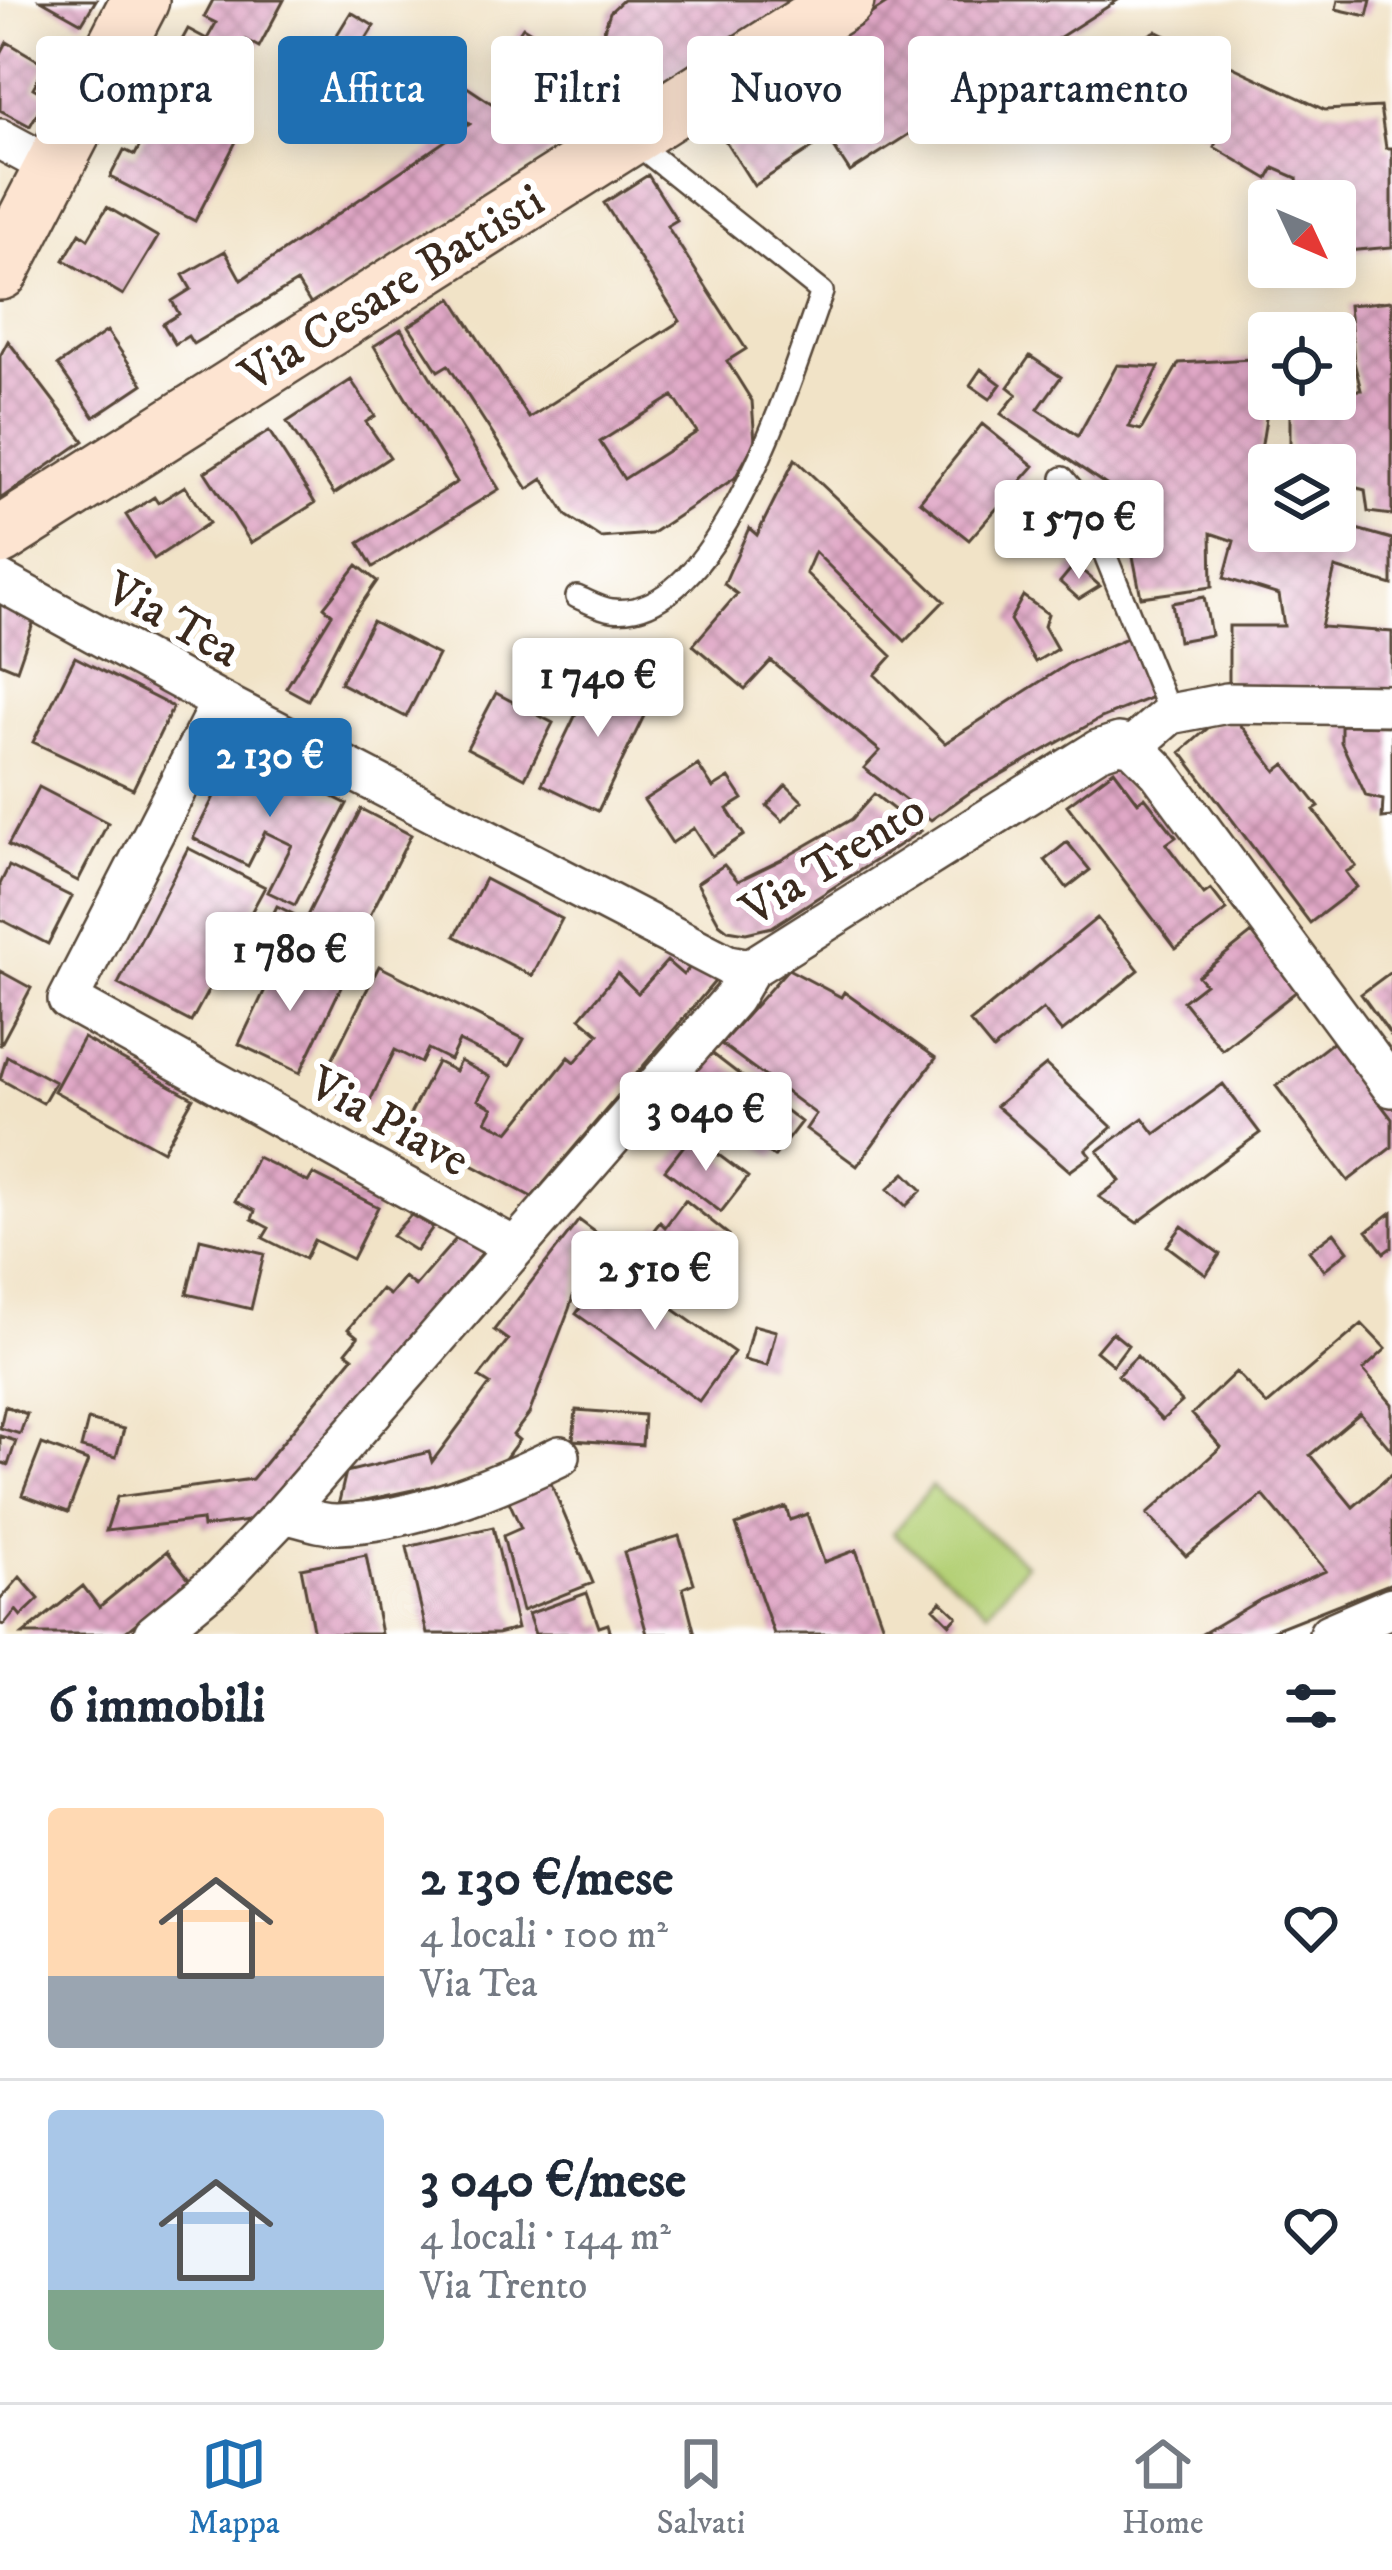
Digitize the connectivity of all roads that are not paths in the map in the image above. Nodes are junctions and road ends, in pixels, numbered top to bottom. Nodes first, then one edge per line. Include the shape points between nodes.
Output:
1 (140, 0) edge
2 (845, 0) edge
3 (663, 115) edge
4 (0, 139) edge
5 (617, 144) edge
6 (637, 144) edge
7 (52, 167) junction
8 (0, 272) edge
9 (1063, 478) dead end
10 (0, 536) edge
11 (0, 581) edge
12 (577, 597) dead end
13 (221, 702) junction
14 (1392, 705) edge
15 (1170, 714) junction
16 (1133, 746) junction
17 (750, 969) junction
18 (1392, 1087) edge
19 (514, 1247) junction
20 (560, 1456) dead end
21 (284, 1514) junction
22 (1391, 1608) edge
23 (154, 1634) edge
24 (1329, 1634) edge

1 - 7 street
2 - 3 street, Via Cesare Battisti
4 - 7 street
5 - 10 street, Via Cesare Battisti
6 - 12 lane via 822,292 747,490 704,560 650,604 613,610
7 - 8 street
9 - 15 lane via 1084,503
11 - 13 street, Via Tea
13 - 17 street, Via Tea
13 - 19 street, Via Piave via 68,1000
14 - 15 street via 1227,703
15 - 16 street, Via Trento
16 - 17 street, Via Trento via 1098,750
16 - 18 street
17 - 19 street, Via Trento
19 - 21 street, Via Trento
20 - 21 street via 401,1516 334,1525
21 - 23 street, Via Trento
22 - 24 street

